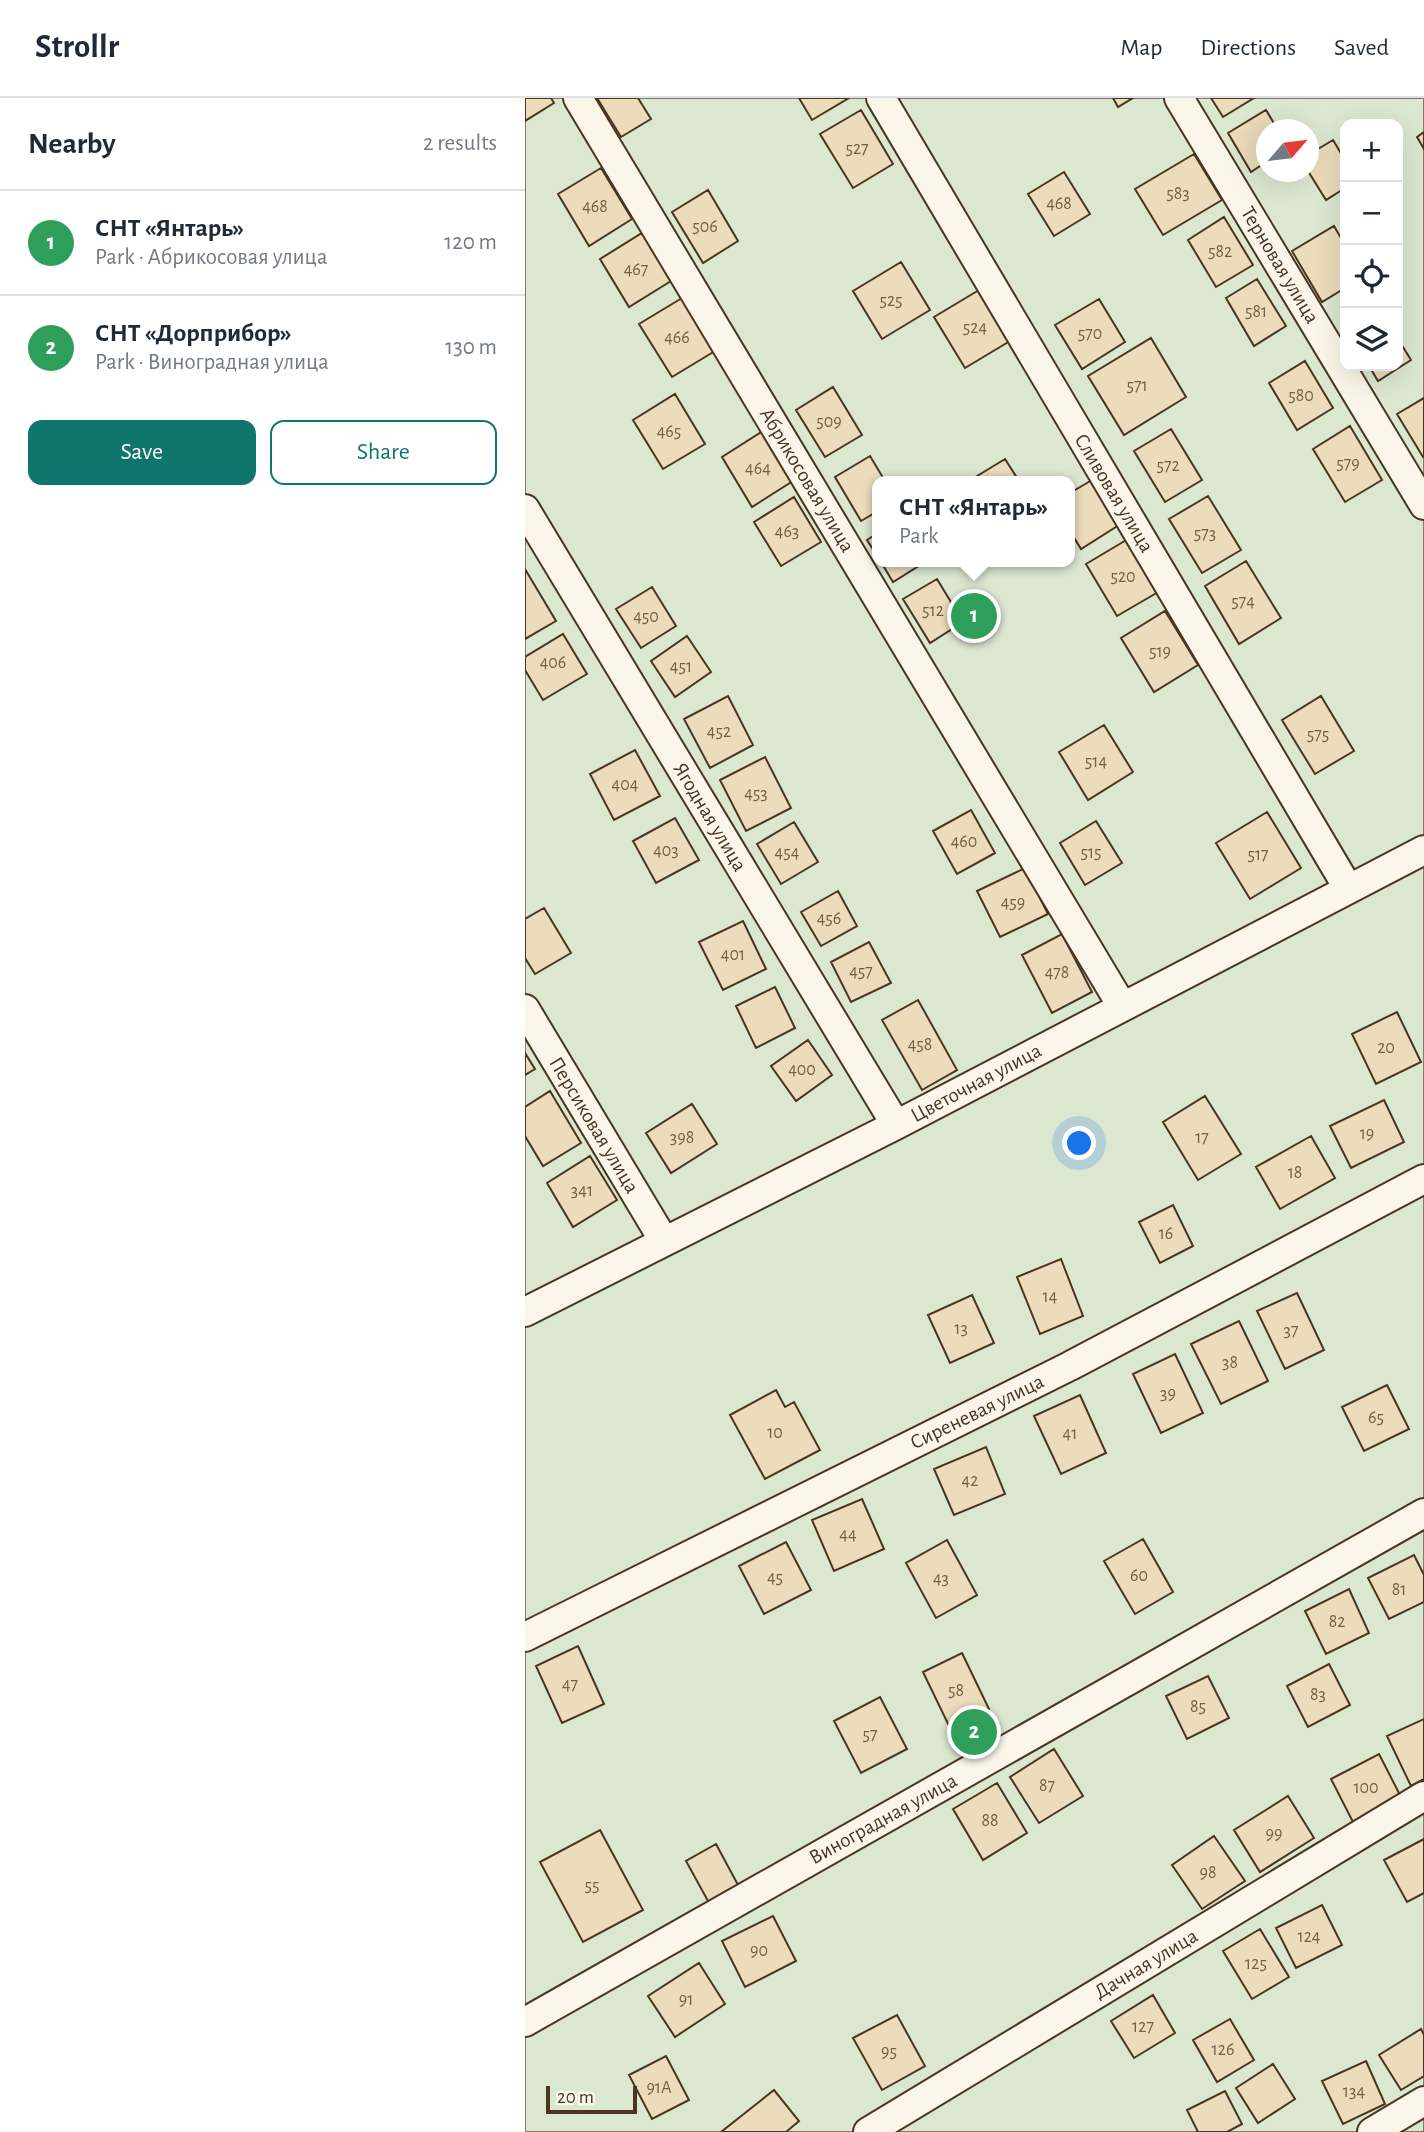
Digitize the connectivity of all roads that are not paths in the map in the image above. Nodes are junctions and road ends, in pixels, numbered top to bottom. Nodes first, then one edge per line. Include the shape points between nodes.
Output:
1 (578, 98) edge
2 (881, 98) edge
3 (1179, 98) edge
4 (1424, 505) edge
5 (525, 509) edge
6 (1424, 850) edge
7 (1348, 888) junction
8 (1122, 1006) junction
9 (525, 1009) edge
10 (896, 1125) junction
11 (1424, 1179) edge
12 (664, 1241) junction
13 (525, 1312) edge
14 (1424, 1513) edge
15 (525, 1637) edge
16 (1424, 1796) edge
17 (525, 2022) edge
18 (1424, 2101) edge
19 (868, 2132) edge
20 (1372, 2132) edge

1 - 8 street, Абрикосовая улица
2 - 7 street, Сливовая улица
3 - 4 street, Терновая улица
5 - 10 street, Ягодная улица
6 - 7 street, Цветочная улица
7 - 8 street, Цветочная улица
8 - 10 street, Цветочная улица
9 - 12 street, Персиковая улица
10 - 12 street, Цветочная улица
11 - 15 street, Сиреневая улица via 1070,1366
12 - 13 street, Цветочная улица
14 - 17 street, Виноградная улица
16 - 19 street, Дачная улица
18 - 20 street

